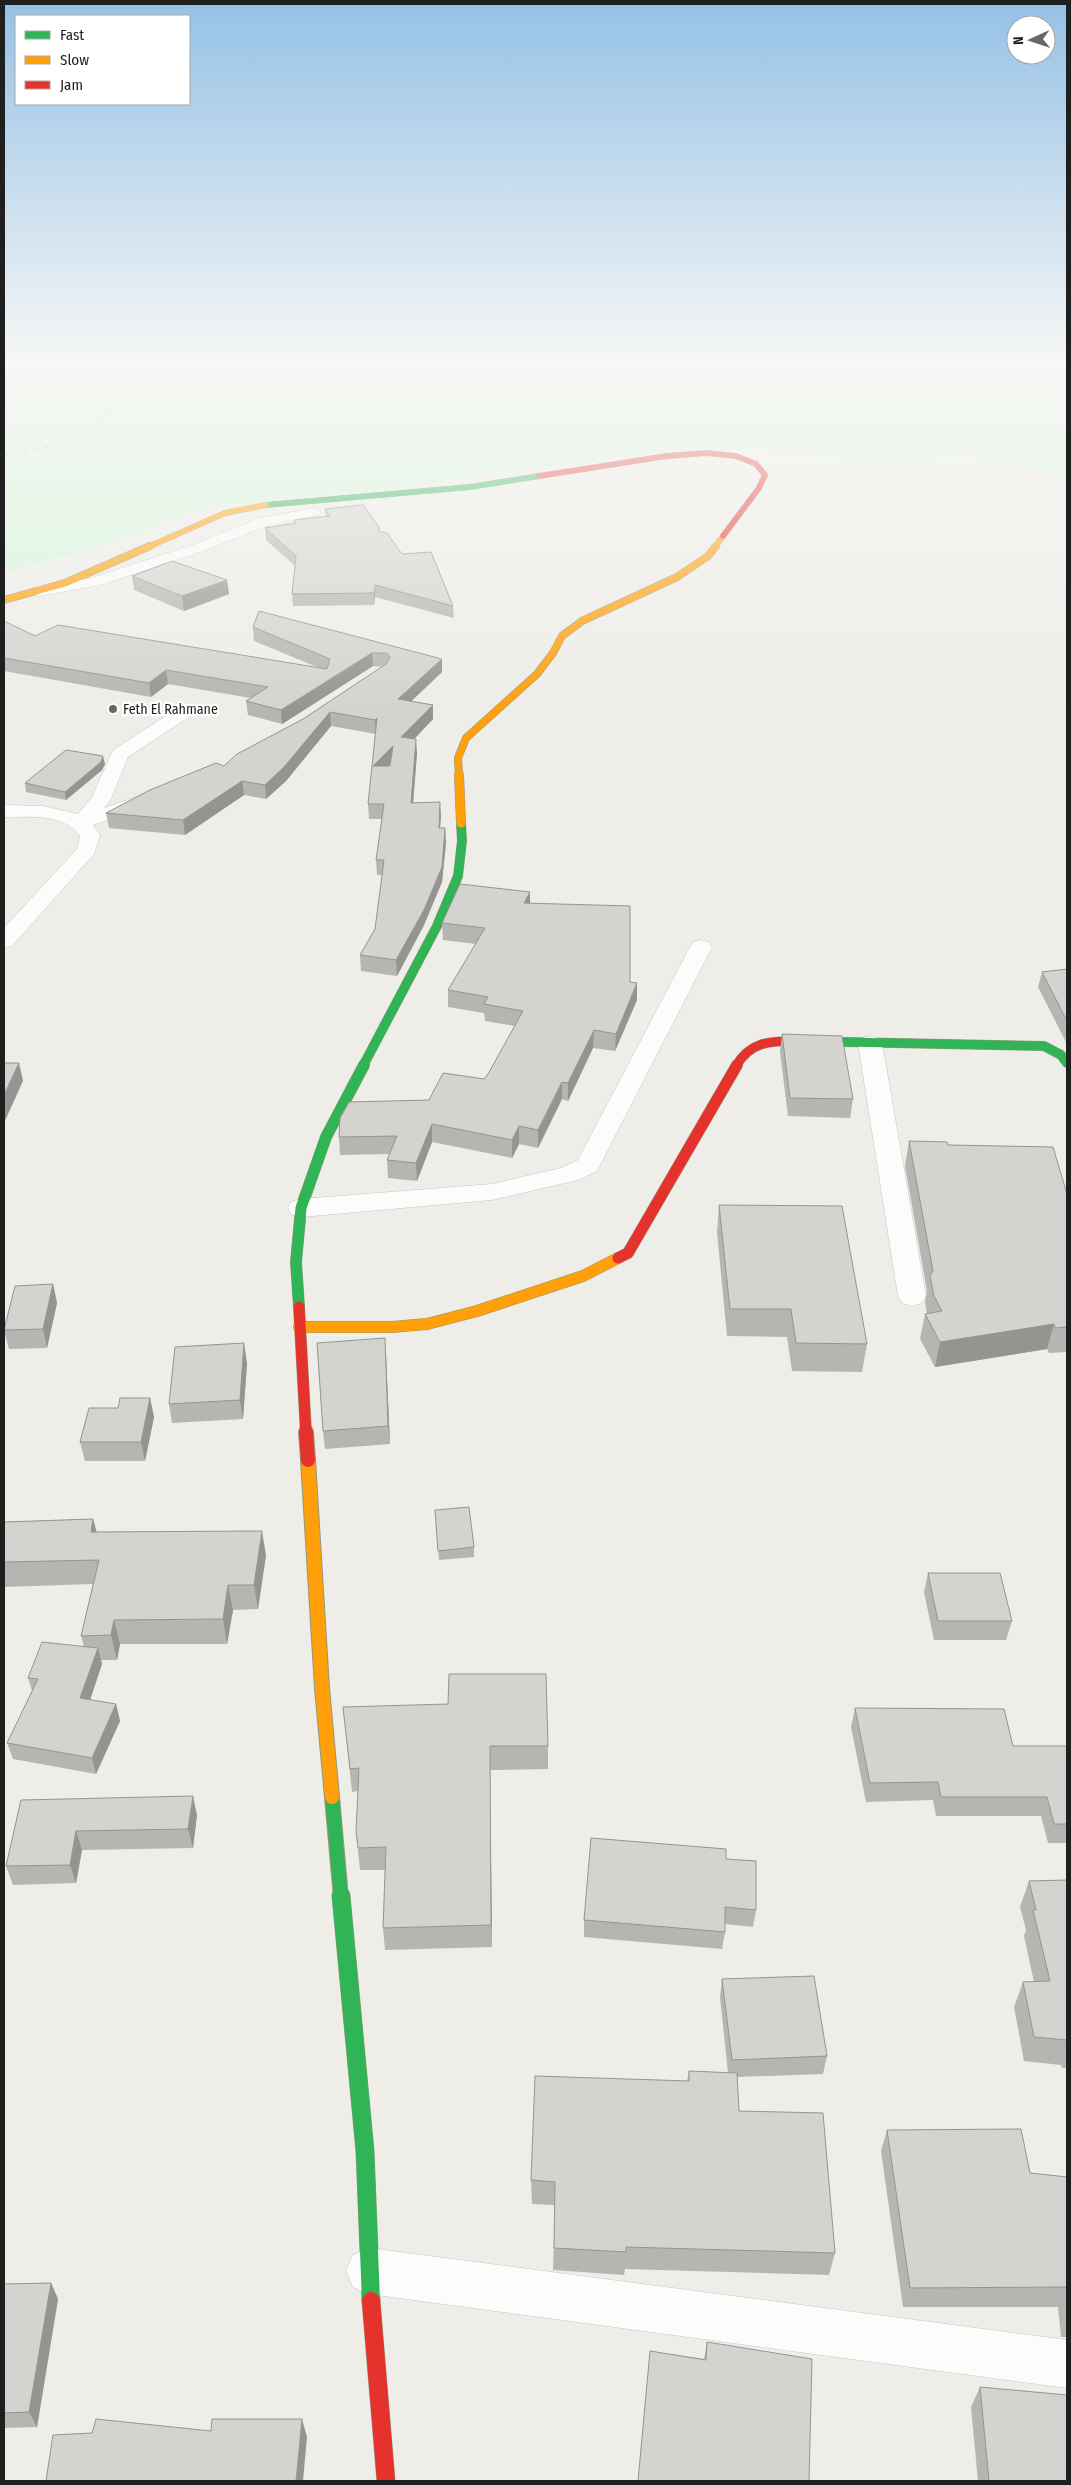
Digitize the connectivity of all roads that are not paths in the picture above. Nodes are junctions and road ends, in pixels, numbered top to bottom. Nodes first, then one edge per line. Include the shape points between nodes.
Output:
1 (508, 481) edge
2 (763, 481) edge
3 (314, 512) dead end
4 (39, 591) junction
5 (4, 600) edge
6 (186, 711) dead end
7 (162, 792) edge
8 (4, 811) edge
9 (81, 823) junction
10 (4, 941) edge
11 (701, 947) dead end
12 (870, 1043) junction
13 (1067, 1063) edge
14 (301, 1208) junction
15 (912, 1296) dead end
16 (300, 1327) junction
17 (369, 2271) junction
18 (1067, 2364) edge
19 (386, 2481) edge

1 - 4 street via 307,500 226,513 65,583
2 - 14 street via 708,556 677,577 582,621 562,636 537,674 466,738 458,758 462,841 458,876 437,926 326,1137
3 - 4 street via 265,521 198,548 95,582
4 - 5 street
6 - 9 street via 120,754 100,799
7 - 9 street
8 - 9 street via 28,810
9 - 10 street via 90,836 87,850
11 - 14 street via 588,1165 569,1174 492,1192
12 - 13 street via 1044,1046 1057,1052
12 - 15 street
12 - 16 street via 777,1041 751,1047 743,1054 628,1253 583,1276 427,1324
14 - 16 street via 296,1262
16 - 17 street via 322,1688 365,2150
17 - 18 street
17 - 19 street

